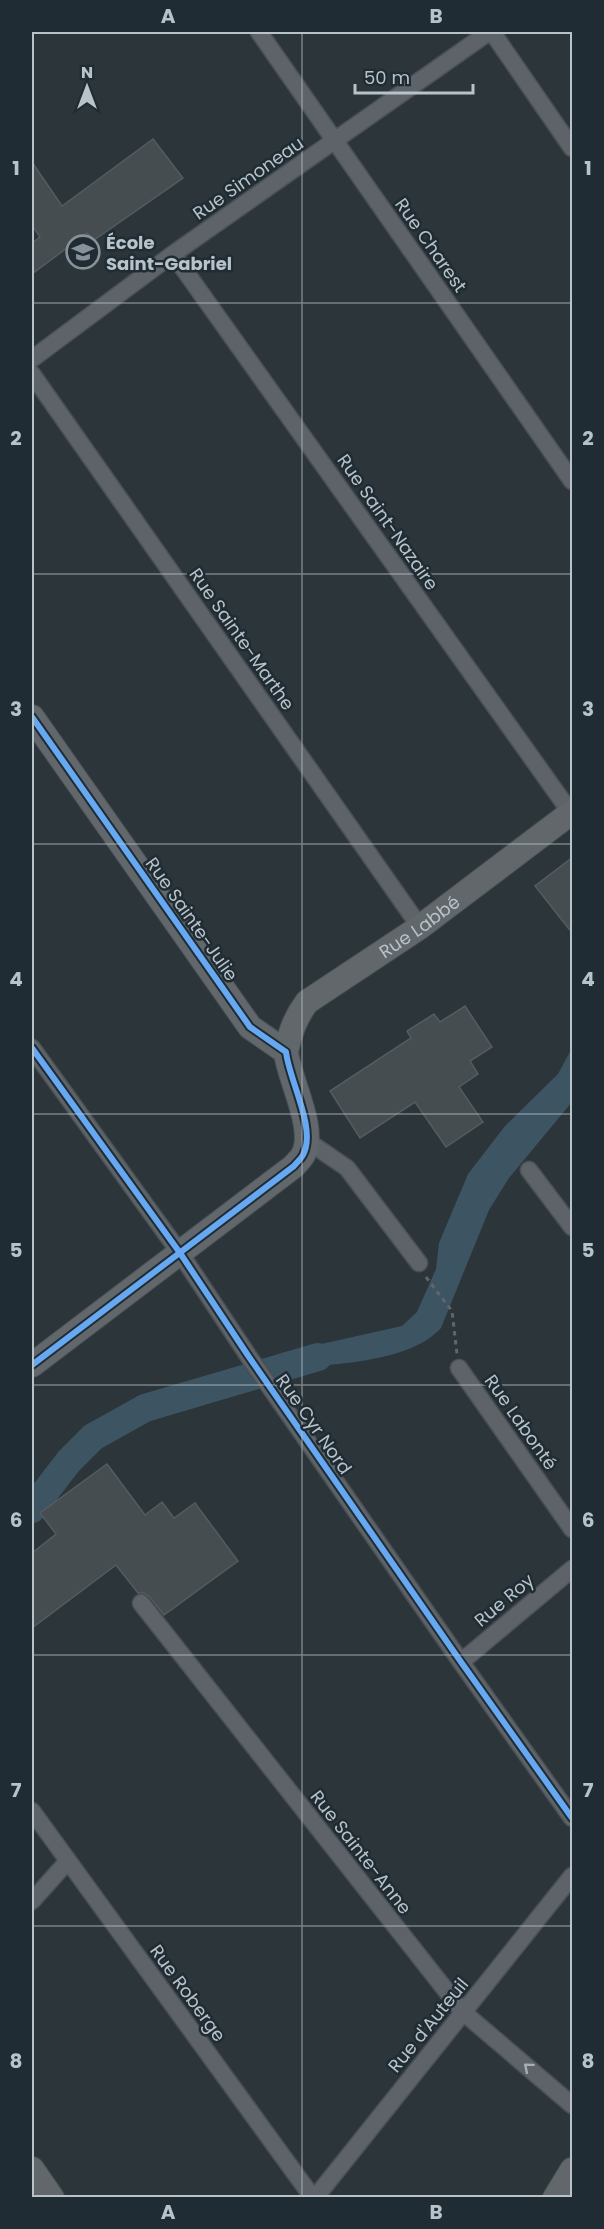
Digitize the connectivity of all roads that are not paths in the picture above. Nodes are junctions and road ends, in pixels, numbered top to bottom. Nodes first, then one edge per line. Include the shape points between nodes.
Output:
1 (259, 32) edge
2 (491, 32) edge
3 (334, 141) junction
4 (573, 148) edge
5 (173, 254) junction
6 (32, 359) edge
7 (32, 374) edge
8 (573, 481) edge
9 (32, 717) edge
10 (572, 812) edge
11 (420, 927) junction
12 (32, 1048) edge
13 (286, 1052) junction
14 (306, 1140) junction
15 (529, 1170) dead end
16 (573, 1227) edge
17 (180, 1253) junction
18 (420, 1267) road end
19 (32, 1365) edge
20 (459, 1368) road end
21 (573, 1529) edge
22 (573, 1569) edge
23 (141, 1603) dead end
24 (461, 1662) junction
25 (32, 1811) edge
26 (573, 1818) edge
27 (67, 1862) junction
28 (573, 1876) edge
29 (32, 1901) edge
30 (463, 2012) junction
31 (573, 2105) edge
32 (32, 2169) edge
33 (573, 2170) edge
34 (51, 2198) edge
35 (314, 2198) edge
36 (555, 2198) edge

1 - 3 street, Rue Charest
2 - 3 street, Rue Simoneau
2 - 4 street
3 - 5 street, Rue Simoneau
3 - 8 street, Rue Charest
5 - 6 street, Rue Simoneau
5 - 10 street, Rue Saint-Nazaire
7 - 11 street, Rue Sainte-Marthe
9 - 13 street, Rue Sainte-Julie via 250,1027
10 - 11 street, Rue Labbé
11 - 13 street, Rue Labbé via 307,1002 289,1034
12 - 17 street, Rue Cyr Nord
13 - 14 street via 306,1124
14 - 17 street via 304,1154 294,1166
14 - 18 street via 347,1168
15 - 16 street
17 - 19 street
17 - 24 street, Rue Cyr Nord
20 - 21 street, Rue Labonté
22 - 24 street, Rue Roy
23 - 30 street, Rue Sainte-Anne
24 - 26 street, Rue Cyr Nord
25 - 27 street, Rue Roberge
27 - 29 street
27 - 35 street, Rue Roberge
28 - 30 street, Rue d'Auteuil
31 -> 30 street, Rue Sainte-Anne
30 - 35 street, Rue d'Auteuil
32 - 34 street
33 - 36 street

